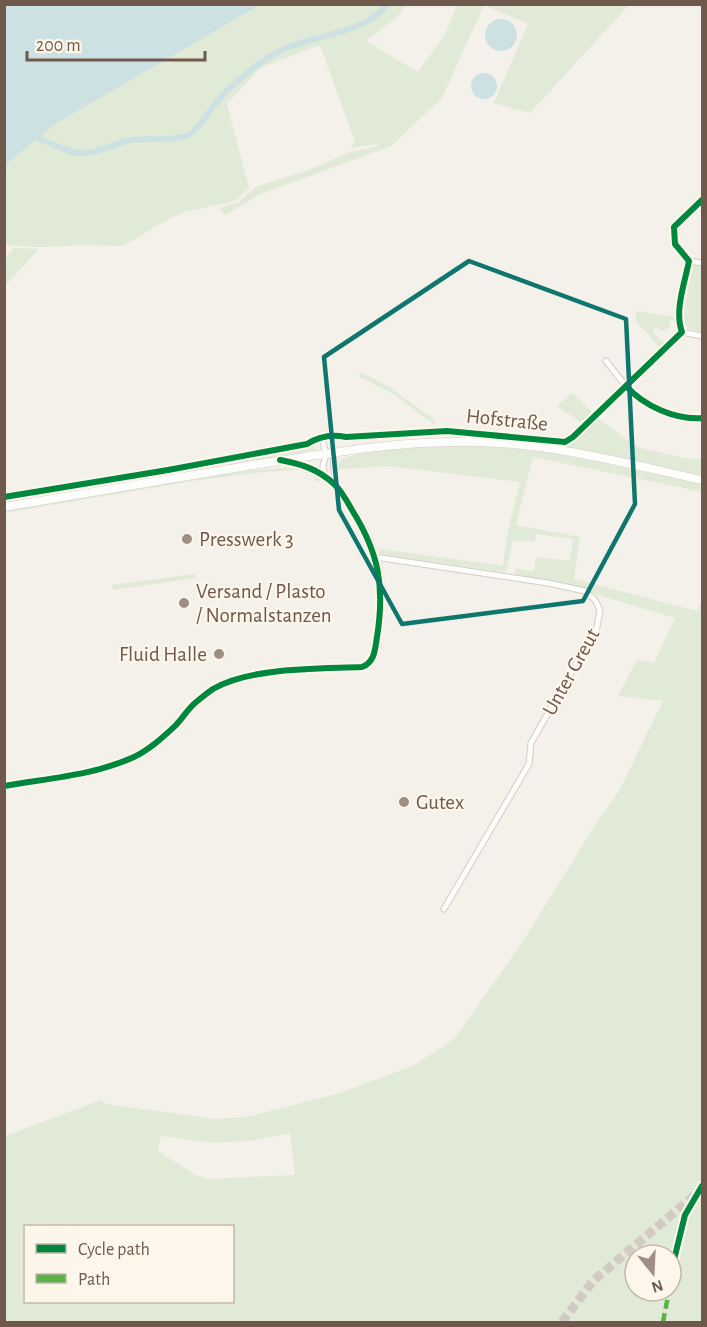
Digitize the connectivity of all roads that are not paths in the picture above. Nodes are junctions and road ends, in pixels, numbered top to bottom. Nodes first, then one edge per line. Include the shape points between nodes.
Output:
1 (702, 200) edge
2 (689, 261) junction
3 (702, 263) edge
4 (682, 332) junction
5 (702, 336) edge
6 (606, 361) dead end
7 (626, 386) junction
8 (702, 418) edge
9 (329, 453) junction
10 (280, 460) junction
11 (325, 477) junction
12 (702, 480) edge
13 (335, 484) junction
14 (4, 507) edge
15 (375, 556) junction
16 (4, 786) edge
17 (444, 909) dead end

1 - 2 street via 674,227 675,244
2 - 3 street
2 - 4 street via 680,306
4 - 5 street
4 - 7 street, Hofstraße
6 - 7 street
7 - 8 street via 656,408 691,419
7 - 9 street, Hofstraße via 564,442 447,431 331,435 322,437
9 - 10 main road
9 - 11 street via 323,466
9 - 12 main road via 418,443 506,443 586,455
9 - 13 street
10 - 11 street via 312,468
10 - 14 main road
11 - 13 street
13 - 15 street via 364,528
15 - 16 street via 380,613 369,664 244,678 214,688 154,745 136,756 74,776
15 - 17 street, Unter Greut via 585,591 600,610 597,627 531,743 529,764

